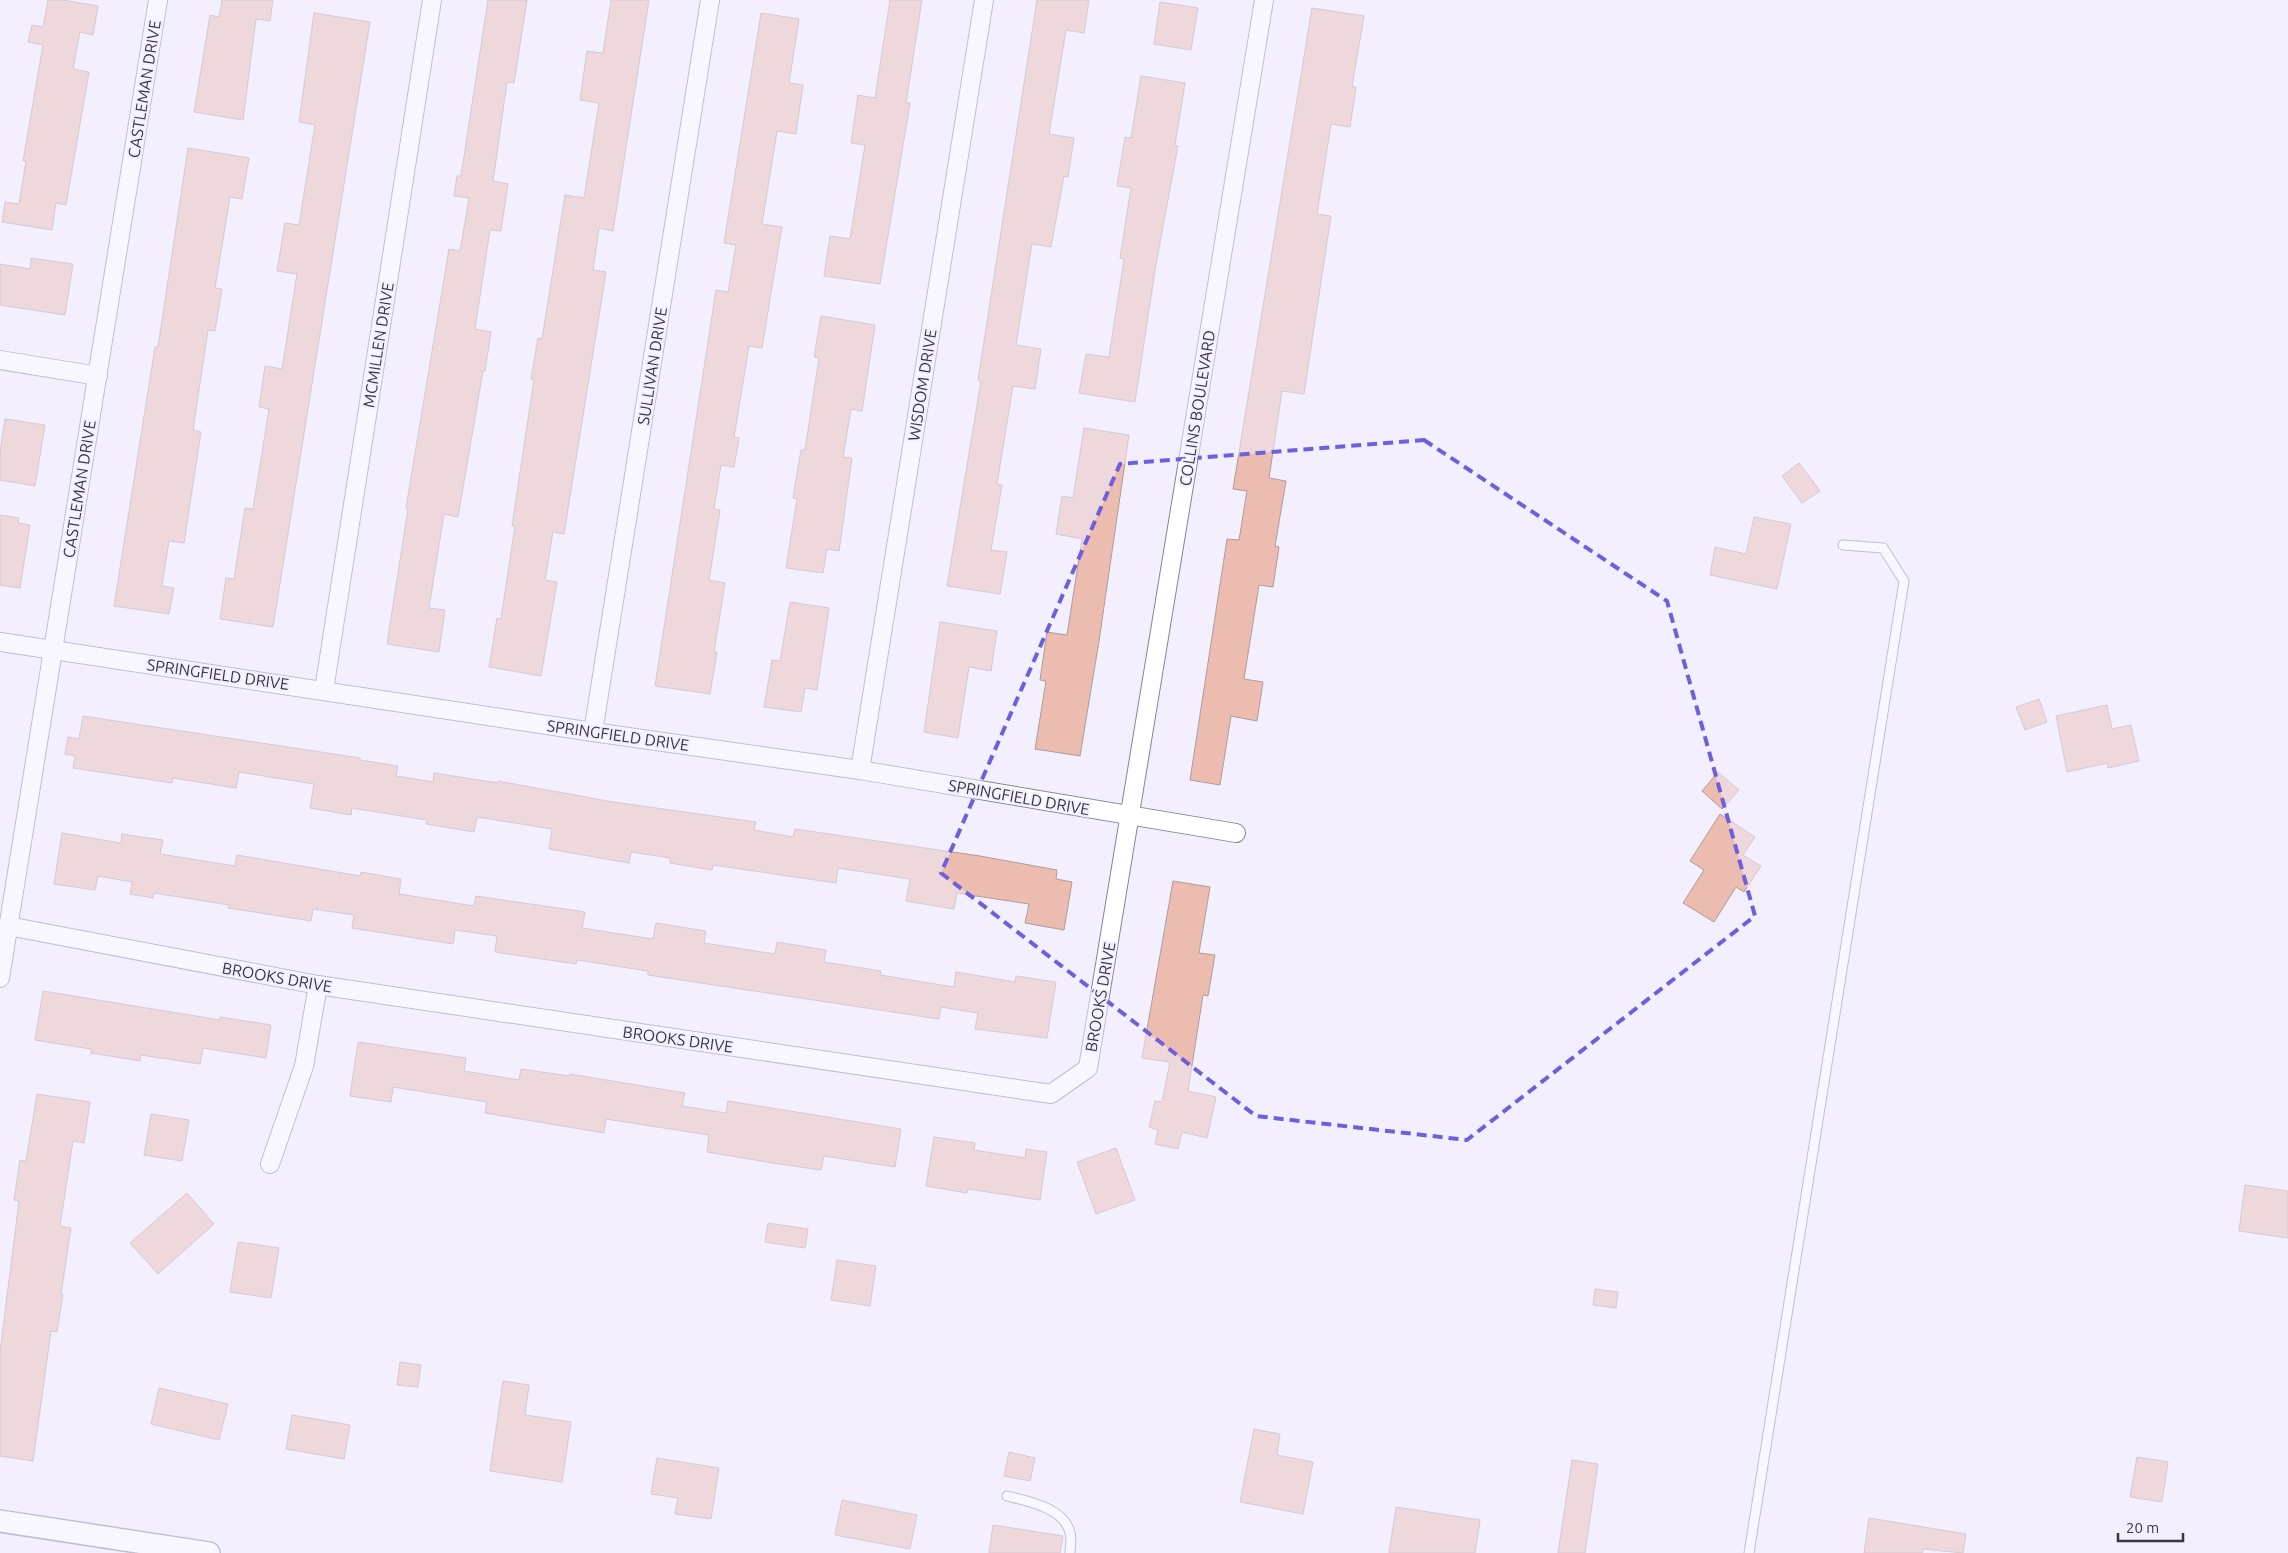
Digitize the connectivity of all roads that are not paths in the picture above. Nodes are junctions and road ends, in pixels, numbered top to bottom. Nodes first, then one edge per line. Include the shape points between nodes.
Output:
1 (158, 0) edge
2 (432, 0) edge
3 (710, 0) edge
4 (984, 0) edge
5 (1264, 0) edge
6 (0, 360) edge
7 (98, 376) junction
8 (1843, 545) dead end
9 (0, 642) edge
10 (53, 650) junction
11 (324, 690) junction
12 (593, 732) junction
13 (860, 770) junction
14 (1130, 815) junction
15 (1236, 833) dead end
16 (8, 926) junction
17 (0, 978) edge
18 (318, 985) junction
19 (270, 1164) dead end
20 (1007, 1496) dead end
21 (0, 1521) edge
22 (209, 1553) edge
23 (1070, 1553) edge
24 (1749, 1553) edge

1 - 7 street, CASTLEMAN DRIVE
2 - 11 street, MCMILLEN DRIVE
3 - 12 street, SULLIVAN DRIVE
4 - 13 street, WISDOM DRIVE
5 - 14 street, COLLINS BOULEVARD
6 - 7 street
7 - 10 street, CASTLEMAN DRIVE
8 - 24 lane via 1884,548 1904,581
9 - 10 street, SPRINGFIELD DRIVE
10 - 11 street, SPRINGFIELD DRIVE
10 - 16 street, CASTLEMAN DRIVE
11 - 12 street, SPRINGFIELD DRIVE
12 - 13 street, SPRINGFIELD DRIVE
13 - 14 street, SPRINGFIELD DRIVE
14 - 15 street, SPRINGFIELD DRIVE
14 - 18 street, BROOKS DRIVE via 1088,1068 1051,1094
16 - 17 street, CASTLEMAN DRIVE
16 - 18 street, BROOKS DRIVE
18 - 19 street via 304,1066
20 - 23 lane via 1051,1511 1064,1520 1070,1533
21 - 22 street

